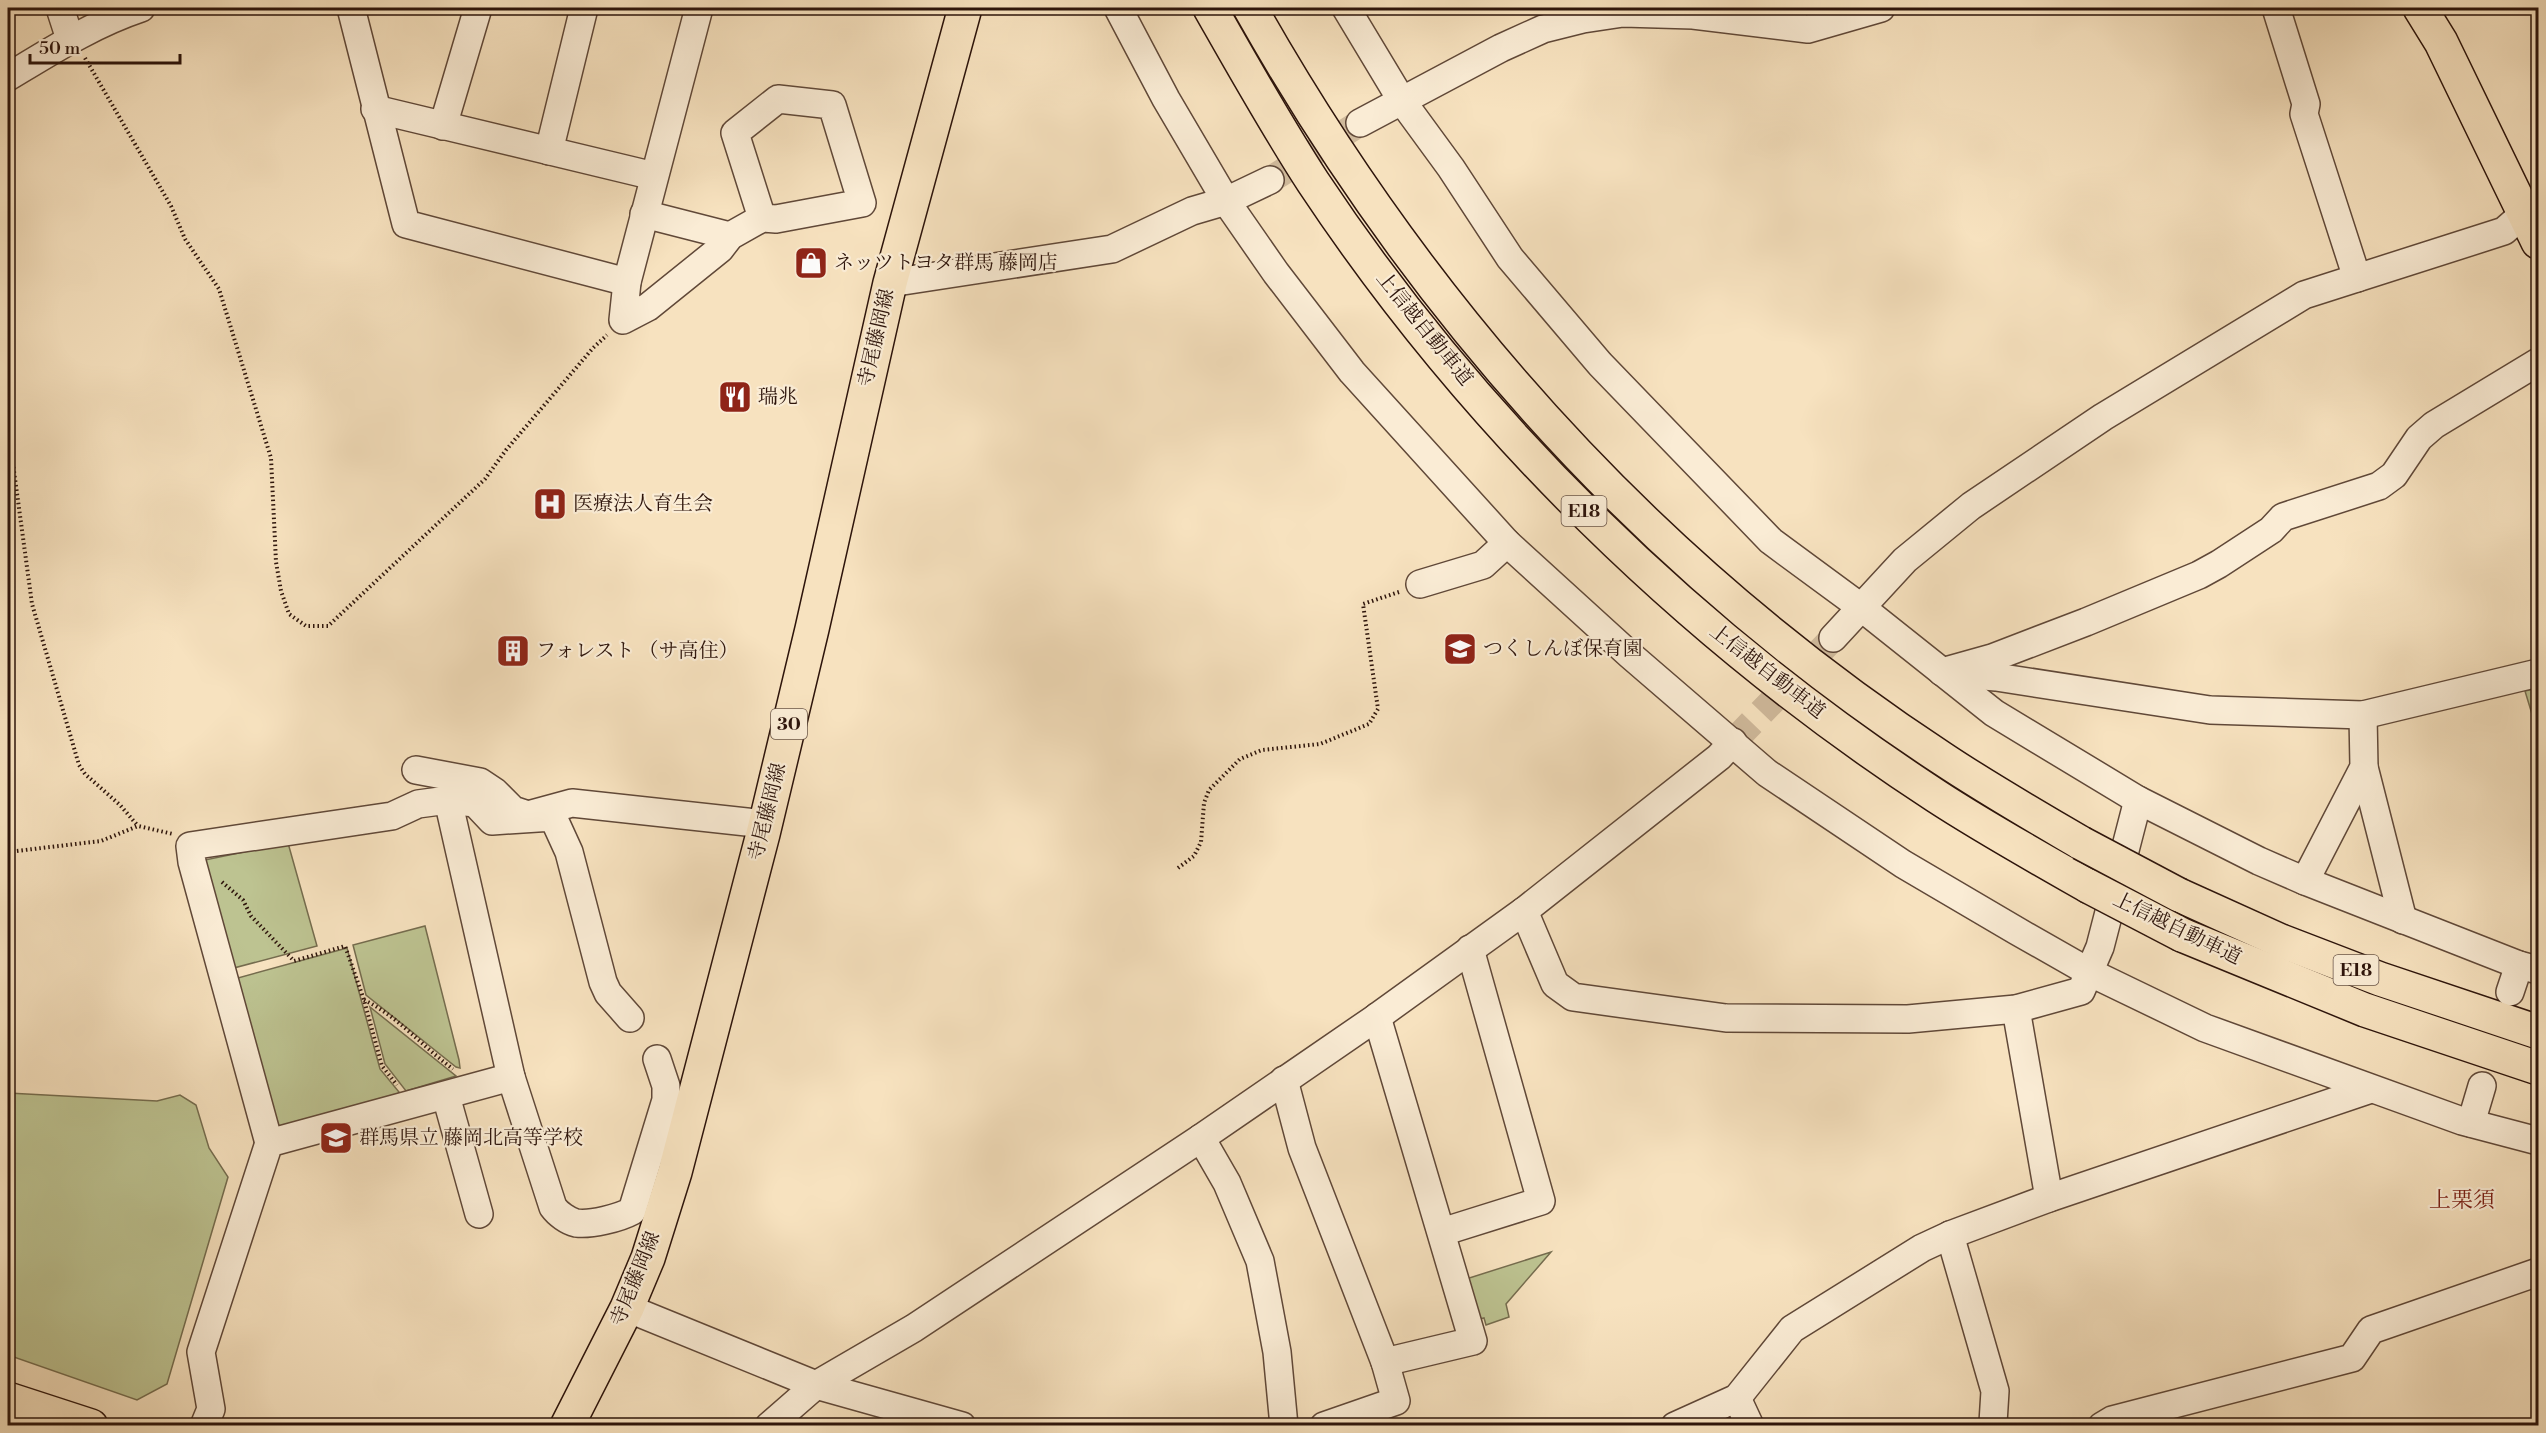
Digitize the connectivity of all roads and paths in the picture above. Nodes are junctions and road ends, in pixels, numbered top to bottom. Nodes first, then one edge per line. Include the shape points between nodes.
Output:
1 (60, 8) edge
2 (141, 8) edge
3 (351, 8) edge
4 (365, 8) edge
5 (478, 8) edge
6 (584, 8) edge
7 (699, 8) edge
8 (965, 8) edge
9 (1118, 8) edge
10 (1210, 8) edge
11 (1250, 8) edge
12 (1346, 8) edge
13 (1881, 8) edge
14 (2276, 8) edge
15 (2420, 8) edge
16 (357, 35) junction
17 (70, 39) junction
18 (8, 77) edge
19 (1402, 101) junction
20 (375, 109) junction
21 (1360, 123) tunnel mouth
22 (444, 126) junction
23 (549, 151) junction
24 (654, 176) junction
25 (1269, 180) tunnel mouth
26 (1226, 201) junction
27 (644, 213) junction
28 (762, 218) junction
29 (2534, 219) edge
30 (730, 236) junction
31 (2357, 278) junction
32 (627, 282) junction
33 (890, 284) junction
34 (623, 320) junction
35 (2538, 362) edge
36 (8, 428) edge
37 (1507, 543) junction
38 (1420, 584) joint
39 (1862, 608) junction
40 (1833, 638) tunnel mouth
41 (1942, 672) junction
42 (2538, 673) edge
43 (2364, 715) junction
44 (1733, 742) junction
45 (2364, 767) junction
46 (416, 770) dead end
47 (448, 800) junction
48 (2138, 800) junction
49 (765, 824) junction
50 (138, 826) junction
51 (190, 846) junction
52 (8, 852) edge
53 (1178, 868) dead end
54 (218, 875) dead end
55 (2305, 881) junction
56 (1524, 911) junction
57 (2403, 920) junction
58 (1470, 949) junction
59 (2529, 967) edge
60 (2089, 972) junction
61 (2510, 992) dead end
62 (364, 1000) junction
63 (2016, 1009) junction
64 (1377, 1017) junction
65 (630, 1018) dead end
66 (2538, 1032) edge
67 (657, 1059) dead end
68 (2538, 1068) edge
69 (511, 1077) junction
70 (1284, 1080) junction
71 (2482, 1086) dead end
72 (2371, 1089) junction
73 (458, 1092) junction
74 (407, 1107) junction
75 (2470, 1123) junction
76 (1201, 1138) junction
77 (2538, 1141) edge
78 (269, 1143) junction
79 (2049, 1198) junction
80 (479, 1214) dead end
81 (1442, 1232) junction
82 (1950, 1235) junction
83 (2538, 1272) edge
84 (627, 1308) junction
85 (1385, 1362) junction
86 (816, 1385) junction
87 (1737, 1398) junction
88 (8, 1399) edge
89 (8, 1422) edge
90 (1992, 1424) edge
91 (2109, 1424) edge
92 (18, 1425) edge
93 (91, 1425) edge
94 (204, 1425) edge
95 (567, 1425) edge
96 (769, 1425) edge
97 (962, 1425) edge
98 (1284, 1425) edge
99 (1324, 1425) edge
100 (1675, 1425) edge
101 (1750, 1425) edge

1 - 17 street
2 - 17 street
3 - 16 street
4 - 16 street
5 - 22 street
6 - 23 street
7 - 24 street
8 - 33 main road, 寺尾藤岡線 / 30
9 - 26 street
10 - 68 main road, 上信越自動車道 / E18, bridge via 1314,182 1370,262 1474,392 1562,489 1630,556 1779,684 1936,796 2088,886 2182,935 2365,1010
11 - 66 main road, 上信越自動車道 / E18, bridge via 1335,150 1395,237 1491,358 1586,464 1656,533 1803,658 1942,759 2082,843 2179,895 2281,941 2380,979
12 - 19 street
13 - 19 street via 1808,29 1693,15 1623,13 1583,20 1543,29
14 - 31 street via 2306,104 2304,114
15 - 29 main road
16 - 20 street
17 - 18 street
17 - 34 path via 78,46 171,206 185,238 219,289 271,458 281,591 290,614 306,626 328,626 485,479 593,348
19 - 21 street
19 - 39 street via 1510,258 1600,364 1771,541
20 - 22 street
20 - 32 street via 406,224
22 - 23 street
23 - 24 street
24 - 27 street
25 - 26 street
26 - 33 street via 1192,211 1112,249
26 - 37 street via 1352,372
27 - 30 street
27 - 32 street
28 - 28 street via 735,133 778,99 832,105 862,203 776,219
28 - 30 street
29 - 31 street
30 - 34 street via 720,249 648,307
31 - 39 street via 2304,295 2094,423 1971,506 1905,560
32 - 34 street
33 - 49 main road, 寺尾藤岡線 / 30
35 - 41 street via 2434,425 2419,438 2394,475 2379,486 2283,517 2271,530 2199,575 2086,622
36 - 50 path via 33,604 80,765
37 - 38 street via 1483,565
37 - 44 street
38 - 53 path via 1363,604 1378,708 1369,724 1320,744 1262,750 1240,759 1209,790 1201,842 1194,856
39 - 40 street
39 - 41 street
41 - 43 street via 1996,676 2210,710
41 - 48 street via 1994,713
42 - 43 street
43 - 45 street
44 - 56 street
44 - 60 street via 1767,773 1902,864
45 - 55 street
45 - 57 street
46 - 49 street via 480,782 513,810 528,815 572,804
47 - 51 street via 418,804 392,816
47 - 65 street via 475,803 492,821 553,817 569,852 603,982
47 - 69 street
48 - 55 street
48 - 60 street via 2100,947
49 - 84 main road, 寺尾藤岡線 / 30 via 675,1172 648,1258
50 - 51 path via 170,832
50 - 52 path via 101,841
51 - 78 street
54 - 62 path via 294,961 345,946
55 - 57 street
56 - 58 street
56 - 63 street via 1555,984 1573,997 1726,1018 1908,1019
57 - 59 street
58 - 64 street
58 - 81 street via 1541,1201
59 - 61 street
60 - 63 street via 2081,991
60 - 72 street via 2205,1028
62 - 73 path via 457,1072
62 - 74 path via 382,1066 402,1091
63 - 79 street
64 - 70 street
64 - 81 street
67 - 69 street via 666,1086 666,1100 632,1211 588,1222 575,1223 553,1207
69 - 73 street
70 - 76 street
70 - 85 street via 1302,1148
71 - 75 street
72 - 75 street
72 - 79 street
73 - 74 street
73 - 80 street
74 - 78 street
75 - 77 street
76 - 86 street via 914,1328
76 - 98 street via 1227,1183 1260,1261 1277,1352
78 - 94 street via 201,1352 211,1409
79 - 82 street
81 - 85 street via 1473,1341
82 - 87 street via 1922,1248 1792,1329
82 - 90 street via 1995,1391
83 - 91 street via 2371,1330 2352,1358
84 - 86 street
84 - 95 main road, 寺尾藤岡線 / 30
85 - 99 street via 1396,1401
86 - 96 street
86 - 97 street
87 - 100 street
87 - 101 street
88 - 93 main road
89 - 92 main road

